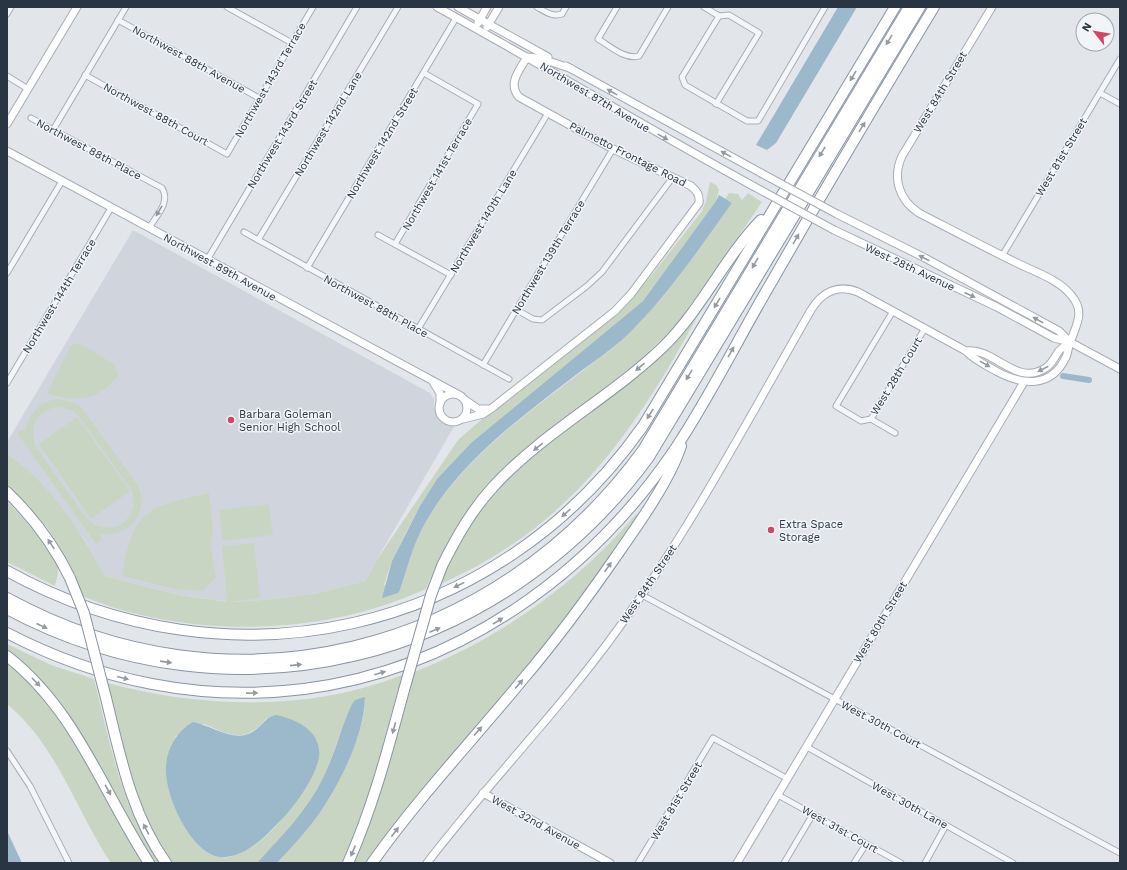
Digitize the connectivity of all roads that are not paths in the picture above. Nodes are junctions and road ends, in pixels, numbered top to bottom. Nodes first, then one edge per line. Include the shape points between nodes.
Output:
1 (11, 7) edge
2 (77, 7) edge
3 (126, 7) edge
4 (227, 7) edge
5 (313, 7) edge
6 (357, 7) edge
7 (398, 7) edge
8 (437, 7) edge
9 (458, 7) edge
10 (487, 7) edge
11 (499, 7) edge
12 (537, 7) edge
13 (566, 7) edge
14 (617, 7) edge
15 (668, 7) edge
16 (704, 7) edge
17 (825, 7) edge
18 (895, 7) edge
19 (909, 7) edge
20 (920, 7) edge
21 (934, 7) edge
22 (992, 7) edge
23 (7, 14) edge
24 (719, 16) junction
25 (456, 18) junction
26 (480, 19) junction
27 (118, 20) junction
28 (489, 24) junction
29 (475, 28) junction
30 (484, 33) junction
31 (292, 43) junction
32 (527, 57) junction
33 (1120, 59) edge
34 (570, 68) junction
35 (424, 73) junction
36 (86, 75) junction
37 (7, 76) edge
38 (28, 89) junction
39 (1100, 93) junction
40 (259, 98) junction
41 (716, 104) junction
42 (1120, 104) edge
43 (548, 113) junction
44 (31, 118) dead end
45 (7, 124) edge
46 (53, 130) junction
47 (613, 149) junction
48 (7, 152) edge
49 (227, 154) joint
50 (761, 173) joint
51 (673, 177) junction
52 (62, 181) junction
53 (753, 186) joint
54 (111, 208) junction
55 (772, 209) junction
56 (149, 228) junction
57 (244, 232) dead end
58 (378, 235) dead end
59 (258, 240) junction
60 (395, 244) junction
61 (1002, 256) junction
62 (207, 260) junction
63 (307, 268) junction
64 (7, 272) edge
65 (451, 275) junction
66 (840, 289) joint
67 (517, 310) junction
68 (893, 311) junction
69 (925, 328) junction
70 (418, 329) junction
71 (1070, 342) junction
72 (966, 351) junction
73 (483, 365) junction
74 (1120, 369) edge
75 (509, 379) dead end
76 (433, 382) junction
77 (1024, 382) junction
78 (7, 383) edge
79 (463, 398) junction
80 (440, 404) junction
81 (492, 408) junction
82 (463, 419) junction
83 (870, 419) junction
84 (895, 433) dead end
85 (684, 434) junction
86 (7, 492) edge
87 (7, 571) edge
88 (642, 595) junction
89 (7, 598) edge
90 (7, 609) edge
91 (7, 633) edge
92 (7, 656) edge
93 (835, 699) junction
94 (807, 747) junction
95 (7, 751) edge
96 (788, 779) junction
97 (483, 793) junction
98 (778, 795) junction
99 (813, 814) junction
100 (946, 825) junction
101 (866, 844) junction
102 (1120, 853) edge
103 (69, 863) edge
104 (149, 863) edge
105 (166, 863) edge
106 (348, 863) edge
107 (372, 863) edge
108 (427, 863) edge
109 (610, 863) edge
110 (638, 863) edge
111 (737, 863) edge
112 (784, 863) edge
113 (854, 863) edge
114 (901, 863) edge
115 (925, 863) edge
116 (1014, 863) edge

1 - 23 street
2 - 38 street
3 - 27 street
4 - 31 street
5 - 31 street, Northwest 143rd Terrace
6 - 62 street, Northwest 143rd Street
7 - 59 street, Northwest 142nd Lane
8 - 25 street, Northwest 87th Avenue
9 - 26 street, Northwest 87th Avenue
10 - 26 street
11 - 28 street
12 - 13 street via 556,16 562,14
14 - 15 street via 598,39 633,57 639,56
16 - 24 street
17 - 41 street via 758,120 747,121
18 -> 55 highway
19 -> 89 highway via 643,450 590,514 553,548 507,581 450,613 391,636 331,651 264,658 204,657 140,648 73,628
90 -> 20 highway via 66,636 123,654 193,666 255,668 314,663 389,646 451,623 502,595 545,566 577,539 615,500 649,457
85 -> 21 highway via 796,238
22 - 61 street, West 84th Street via 902,156 897,180 902,196 916,211
24 - 41 street via 682,77 684,85
24 - 41 street via 729,15 759,33
25 - 29 street, Northwest 87th Avenue
25 - 35 street, Northwest 142nd Street
26 - 28 street, Northwest 87th Avenue
26 - 29 street
27 - 36 street
27 - 40 street, Northwest 88th Avenue
28 - 30 street
28 - 34 street, Northwest 87th Avenue
29 - 30 street, Northwest 87th Avenue
30 - 32 street, Northwest 87th Avenue
31 - 40 street, Northwest 143rd Terrace
32 - 34 street via 538,57
32 - 43 street, Palmetto Frontage Road via 514,80 514,92
32 -> 53 street, Northwest 87th Avenue
33 - 39 street, West 81st Street
50 -> 34 street, Northwest 87th Avenue
35 - 60 street, Northwest 141st Terrace via 478,104
35 - 63 street, Northwest 142nd Street
36 - 46 street
36 - 49 street, Northwest 88th Court
37 - 38 street
38 - 45 street
39 - 42 street
39 - 61 street, West 81st Street
40 - 49 street, Northwest 143rd Terrace
43 - 47 street, Palmetto Frontage Road
43 - 65 street, Northwest 140th Lane
44 - 46 street, Northwest 88th Place
46 -> 56 street, Northwest 88th Place via 162,188 166,200
47 - 51 street, Palmetto Frontage Road
47 - 67 street, Northwest 139th Terrace
48 - 52 street, Northwest 89th Avenue
71 -> 50 street, West 28th Avenue, bridge via 1058,331
51 - 67 street via 616,254 587,286 542,320 533,319
51 - 81 street, Palmetto Frontage Road via 696,191 700,197 699,204 636,288 615,311
52 - 54 street, Northwest 89th Avenue
52 - 64 street
53 -> 71 street, West 28th Avenue, bridge via 834,230 997,307 1054,338
54 - 56 street, Northwest 89th Avenue
54 - 78 street, Northwest 144th Terrace
55 -> 87 highway via 655,406 612,466 574,506 536,538 461,585 402,609 357,622 298,632 241,635 179,630 126,620 65,599
55 -> 106 highway, bridge via 749,233 695,310 663,347 630,376 515,465 493,487 455,540 431,595 373,800
56 - 62 street, Northwest 89th Avenue
57 - 59 street, Northwest 88th Place
58 - 60 street
59 - 63 street, Northwest 88th Place
60 - 65 street
61 - 71 street via 1048,278 1072,296 1079,309 1080,318
62 - 76 street, Northwest 89th Avenue
63 - 70 street, Northwest 88th Place
65 - 70 street, Northwest 140th Lane
66 - 68 street, West 28th Court via 854,291
66 - 88 street, West 84th Street via 823,296 814,306 692,518
67 - 73 street, Northwest 139th Terrace
68 - 69 street, West 28th Court
68 - 83 street, West 28th Court via 836,406 861,421
69 - 72 street, West 28th Court
69 - 83 street, West 28th Court
70 - 73 street, Northwest 88th Place
71 -> 72 street, West 28th Court via 1048,366 1030,373 1014,371 975,350
71 - 74 street, West 28th Avenue
71 - 77 street, West 28th Court via 1066,357 1056,371 1041,380
72 -> 77 street, West 28th Court via 971,357 1010,378
73 - 75 street, Northwest 88th Place
76 - 79 street, Northwest 89th Avenue
76 - 80 street via 440,393
77 - 93 street, West 80th Street
79 - 80 street via 448,395
79 - 81 street via 478,409
79 - 82 street via 468,408
80 - 82 street via 441,416 448,422
81 - 82 street, Palmetto Frontage Road via 483,414
83 - 84 street
91 -> 85 highway via 52,655 106,674 202,692 294,690 331,685 383,672 418,661 465,640 505,617 553,583 593,547 630,508
107 -> 85 highway via 427,790 525,677 580,606 629,538 672,468
105 -> 86 highway, bridge via 130,794 84,613 70,578 47,537 24,508
88 - 93 street, West 30th Court
88 - 97 street, West 84th Street via 603,650
92 -> 104 highway via 44,691 67,720
93 - 94 street, West 80th Street
93 - 102 street, West 30th Court
94 - 96 street, West 80th Street
94 - 100 street, West 30th Lane
95 - 103 street via 30,786
96 - 98 street, West 80th Street
96 - 110 street, West 81st Street via 713,738
97 - 108 street, West 84th Street
97 - 109 street, West 32nd Avenue
98 - 99 street, West 31st Court
98 - 111 street, West 80th Street
99 - 101 street, West 31st Court
99 - 112 street
100 - 115 street
100 - 116 street, West 30th Lane
101 - 113 street
101 - 114 street, West 31st Court

